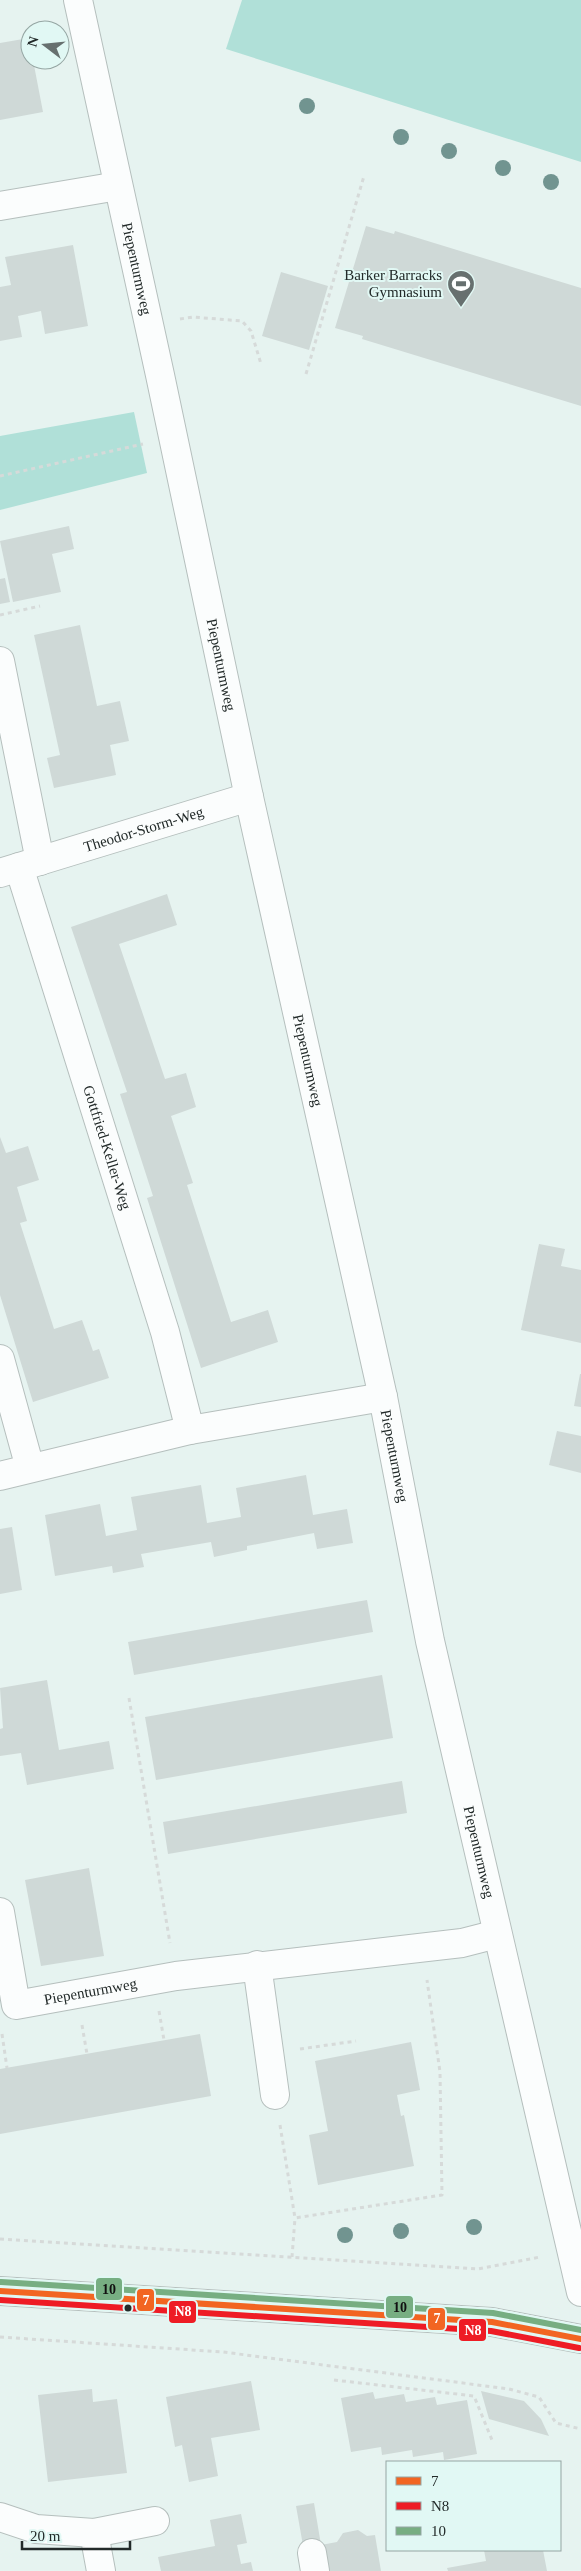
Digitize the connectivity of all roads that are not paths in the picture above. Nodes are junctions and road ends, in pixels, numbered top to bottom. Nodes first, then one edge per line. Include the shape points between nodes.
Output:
1 (78, 0) edge
2 (118, 186) junction
3 (0, 206) edge
4 (0, 661) edge
5 (248, 797) junction
6 (20, 867) edge
7 (0, 1359) edge
8 (383, 1397) junction
9 (190, 1430) junction
10 (30, 1468) junction
11 (0, 1476) edge
12 (0, 1912) edge
13 (496, 1934) junction
14 (257, 1965) junction
15 (275, 2095) road end
16 (0, 2291) edge
17 (581, 2292) edge
18 (581, 2339) edge
19 (0, 2516) edge
20 (155, 2521) dead end
21 (94, 2533) junction
22 (101, 2571) edge

1 - 2 street, Piepenturmweg
2 - 3 street
2 - 5 street, Piepenturmweg
4 - 6 street
5 - 6 street, Theodor-Storm-Weg
5 - 8 street, Piepenturmweg
6 - 9 street, Gottfried-Keller-Weg via 165,1332
7 - 10 street
8 - 9 street
8 - 13 street, Piepenturmweg via 430,1641
9 - 10 street
10 - 11 street
12 - 14 street, Piepenturmweg via 16,2005
13 - 14 street, Piepenturmweg via 462,1942
13 - 17 street, Piepenturmweg
14 - 15 street
16 - 18 street via 492,2322
19 - 21 street via 36,2529
20 - 21 street
21 - 22 street

